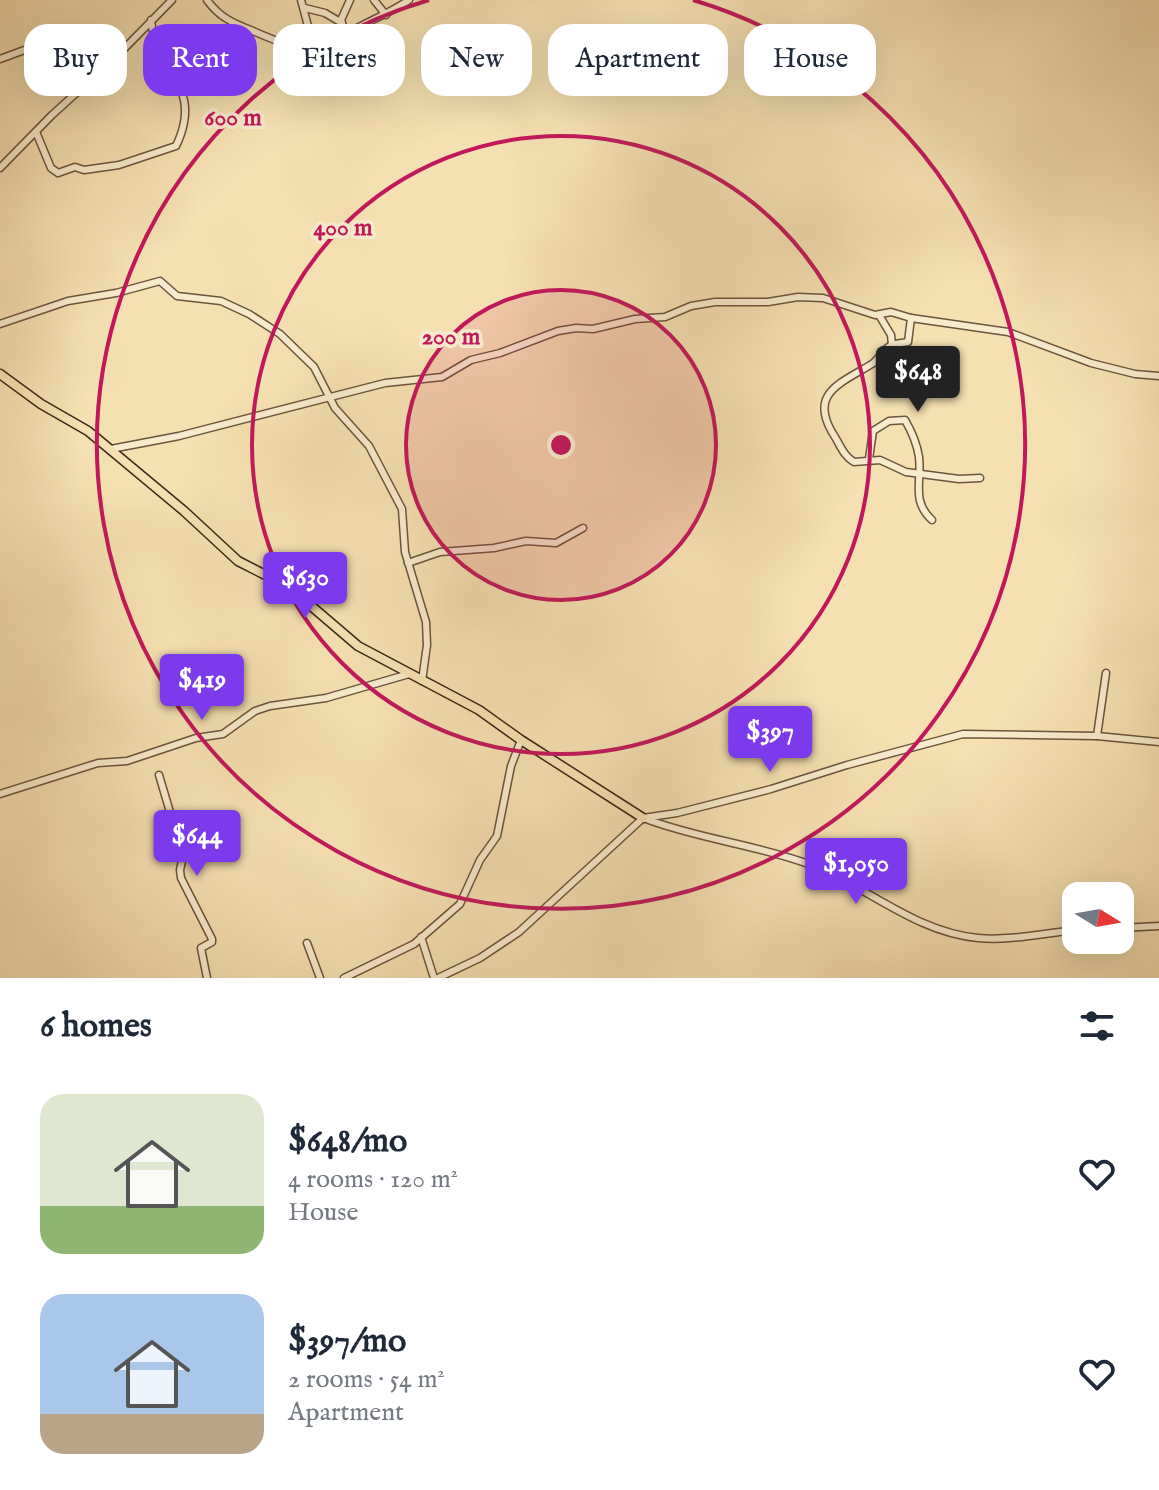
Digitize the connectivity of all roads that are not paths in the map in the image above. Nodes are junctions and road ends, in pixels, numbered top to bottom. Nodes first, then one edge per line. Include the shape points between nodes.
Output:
1 (172, 0) edge
2 (207, 0) edge
3 (301, 0) edge
4 (350, 0) edge
5 (374, 0) edge
6 (409, 0) edge
7 (304, 8) junction
8 (386, 15) junction
9 (151, 20) junction
10 (342, 23) joint
11 (152, 24) edge
12 (236, 24) edge
13 (308, 24) edge
14 (367, 24) edge
15 (127, 45) edge
16 (24, 50) edge
17 (0, 59) edge
18 (75, 96) edge
19 (183, 96) edge
20 (36, 132) junction
21 (0, 168) edge
22 (879, 315) junction
23 (911, 318) junction
24 (0, 324) edge
25 (892, 345) junction
26 (0, 374) edge
27 (1159, 376) edge
28 (328, 397) junction
29 (108, 449) junction
30 (869, 459) junction
31 (918, 473) junction
32 (980, 478) dead end
33 (932, 520) dead end
34 (583, 528) dead end
35 (408, 563) junction
36 (1106, 673) dead end
37 (409, 674) junction
38 (422, 681) junction
39 (1097, 736) junction
40 (521, 740) junction
41 (1159, 742) edge
42 (159, 775) dead end
43 (0, 794) edge
44 (643, 818) junction
45 (1159, 926) edge
46 (1134, 927) edge
47 (1062, 931) edge
48 (421, 937) junction
49 (307, 943) dead end
50 (207, 978) edge
51 (320, 978) edge
52 (344, 978) edge
53 (436, 978) edge

1 - 9 street
2 - 12 street via 219,15
3 - 7 street
4 - 10 street
5 - 8 street
6 - 8 street
7 - 10 street
7 - 13 street
8 - 14 street
9 - 11 street
9 - 15 street
16 - 17 street
18 - 20 street
19 - 20 street via 176,146 119,165 58,173
20 - 21 street
22 - 23 street via 891,312
22 - 25 street
22 - 28 street via 812,297 705,303 665,317 545,335 471,360 442,377 394,381
23 - 25 street via 908,342
23 - 27 street via 995,329 1091,363
24 - 28 street via 68,301 160,281 177,296 221,301 266,323 314,367
25 - 30 street via 876,362 842,380 823,408 849,460
26 - 29 main road
28 - 29 street
28 - 35 street via 369,446 402,509
29 - 37 main road via 238,561 289,587 358,646
30 - 31 street
30 - 31 street via 873,431 889,421 905,420 915,439
31 - 32 street
31 - 33 street via 920,506
34 - 35 street via 556,543 526,541 440,552
35 - 38 street via 426,622
36 - 39 street
37 - 38 main road
37 - 43 street via 326,698 270,706 223,734 127,761 98,763
38 - 40 main road via 479,710
39 - 41 street
39 - 44 street via 963,734 771,789
40 - 44 main road
40 - 48 street via 495,839 460,904
42 - 50 street via 183,856 181,878 212,939 201,948
44 - 47 street via 811,865 896,911 957,935 984,939
44 - 53 street via 519,932 489,954
45 - 46 street
48 - 52 street
48 - 53 street
49 - 51 street

